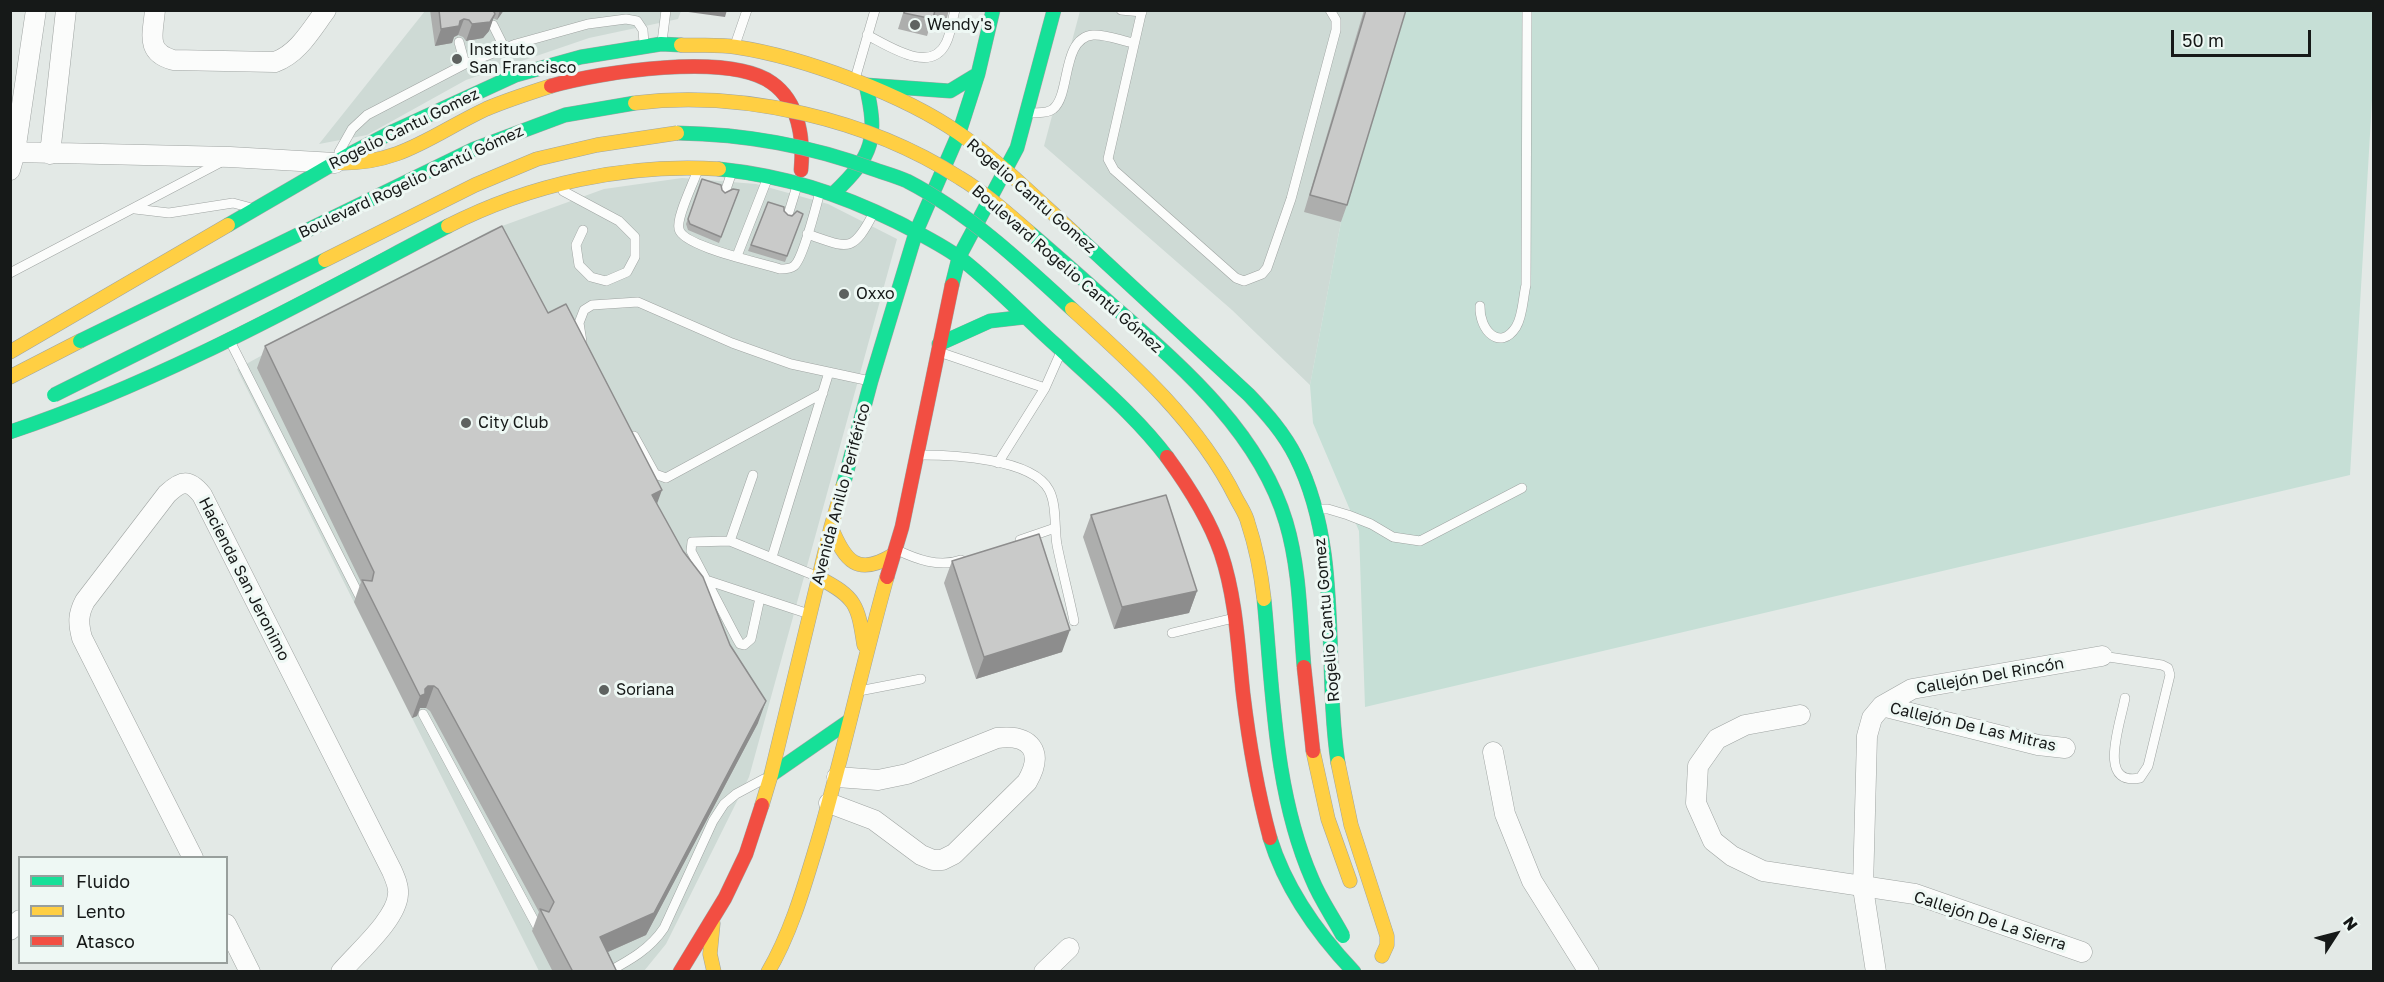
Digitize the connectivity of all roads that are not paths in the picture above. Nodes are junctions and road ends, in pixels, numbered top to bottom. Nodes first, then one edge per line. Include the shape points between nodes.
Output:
1 (36, 10) edge
2 (66, 10) edge
3 (155, 10) edge
4 (326, 10) edge
5 (666, 10) edge
6 (747, 10) edge
7 (875, 10) edge
8 (955, 10) edge
9 (993, 10) edge
10 (1054, 10) edge
11 (1121, 10) edge
12 (1330, 10) edge
13 (1527, 10) edge
14 (1142, 11) edge
15 (493, 25) edge
16 (867, 35) junction
17 (459, 42) edge
18 (1134, 43) junction
19 (662, 44) junction
20 (645, 46) junction
21 (735, 47) junction
22 (506, 49) junction
23 (465, 64) junction
24 (978, 74) junction
25 (860, 83) junction
26 (1027, 113) junction
27 (959, 133) junction
28 (51, 154) junction
29 (230, 157) junction
30 (13, 161) edge
31 (335, 163) junction
32 (699, 167) junction
33 (733, 170) junction
34 (1007, 171) junction
35 (769, 174) junction
36 (799, 181) junction
37 (553, 185) junction
38 (828, 191) junction
39 (724, 192) edge
40 (135, 209) junction
41 (256, 209) junction
42 (874, 210) junction
43 (788, 215) edge
44 (583, 230) dead end
45 (916, 232) junction
46 (807, 234) junction
47 (1080, 238) junction
48 (737, 256) junction
49 (959, 257) junction
50 (10, 273) edge
51 (1480, 306) dead end
52 (1024, 317) junction
53 (229, 339) junction
54 (586, 348) edge
55 (938, 348) junction
56 (1061, 351) junction
57 (10, 352) edge
58 (829, 372) junction
59 (10, 377) edge
60 (871, 381) junction
61 (1045, 388) junction
62 (823, 393) junction
63 (49, 398) dead end
64 (627, 422) edge
65 (10, 432) edge
66 (918, 455) junction
67 (998, 463) junction
68 (753, 475) dead end
69 (1522, 488) dead end
70 (1314, 509) junction
71 (831, 527) junction
72 (1055, 528) junction
73 (730, 541) junction
74 (1006, 544) edge
75 (894, 551) junction
76 (973, 556) edge
77 (772, 557) junction
78 (819, 578) junction
79 (709, 582) junction
80 (360, 597) edge
81 (760, 598) junction
82 (810, 614) junction
83 (1236, 618) junction
84 (1074, 621) dead end
85 (1172, 633) dead end
86 (865, 655) junction
87 (2102, 656) joint
88 (921, 679) dead end
89 (856, 692) junction
90 (2125, 698) dead end
91 (1882, 706) junction
92 (423, 714) edge
93 (1800, 715) dead end
94 (849, 721) junction
95 (2065, 748) dead end
96 (1493, 752) dead end
97 (771, 775) junction
98 (837, 777) junction
99 (829, 803) junction
100 (192, 856) edge
101 (1863, 888) junction
102 (1356, 898) dead end
103 (713, 919) junction
104 (1369, 927) dead end
105 (228, 928) edge
106 (538, 928) edge
107 (1069, 948) dead end
108 (2082, 951) dead end
109 (1382, 956) junction
110 (250, 972) edge
111 (340, 972) edge
112 (608, 972) edge
113 (680, 972) edge
114 (714, 972) edge
115 (768, 972) edge
116 (1044, 972) edge
117 (1354, 972) edge
118 (1366, 972) edge
119 (1392, 972) edge
120 (1589, 972) edge
121 (1876, 972) edge

1 - 30 street
2 - 28 street
3 - 4 street via 153,45 164,58 275,62 296,49
5 - 19 lane
6 - 21 lane
7 - 16 lane
8 - 16 lane via 948,41 936,56 910,55
9 - 24 street, Avenida Anillo Periférico
10 - 26 street
11 - 14 lane
12 - 18 lane via 1336,30 1292,199 1267,268 1244,281 1114,170 1108,159
13 - 51 lane via 1526,285 1518,325 1509,335 1499,338 1489,334 1479,318
14 - 18 lane
15 - 22 lane
16 - 25 lane
17 - 23 lane
18 - 26 lane via 1093,35 1085,38 1071,56 1053,110
19 - 20 street, Rogelio Cantu Gomez
19 - 21 street, Rogelio Cantu Gomez
20 - 22 lane via 637,21 626,19 588,24
20 - 31 street, Rogelio Cantu Gomez via 581,57 516,75
21 - 25 street, Rogelio Cantu Gomez
22 - 23 lane
23 - 31 lane via 367,114 345,141
24 - 25 street via 950,90 935,92
24 - 27 street, Avenida Anillo Periférico
25 - 27 street, Rogelio Cantu Gomez
25 - 38 street via 873,126 873,143 853,176
26 - 34 street
27 - 34 street, Rogelio Cantu Gomez
27 - 45 street, Avenida Anillo Periférico
28 - 29 street
28 - 30 street
29 - 31 street
29 - 40 lane
31 - 36 street via 377,162 414,148 503,102 552,86 657,68 708,68 748,73 773,83 784,93 801,139
31 - 41 street, Rogelio Cantu Gomez
32 - 33 street
32 - 37 street via 624,172
32 - 48 lane via 678,228 682,235
33 - 35 street
33 - 39 lane
34 - 47 street, Rogelio Cantu Gomez
34 - 49 street
35 - 36 street
35 - 48 lane
36 - 38 street
36 - 43 lane
37 - 44 lane via 619,221 635,237 635,257 627,272 606,280 591,277 579,265 576,244
37 - 53 street via 487,207
38 - 42 street
38 - 46 lane
40 - 41 lane via 169,213 233,203
40 - 50 lane
41 - 57 street, Rogelio Cantu Gomez
42 - 45 street
42 - 46 lane via 863,234 849,245
45 - 49 street
45 - 60 street, Avenida Anillo Periférico
46 - 48 lane via 802,255 789,269
47 - 52 street via 1061,242 1044,254 1031,271
47 - 70 street, Rogelio Cantu Gomez via 1249,395 1274,423 1295,458
49 - 52 street
49 - 55 street
52 - 55 street via 986,321
52 - 56 street
53 - 65 street via 97,401
53 - 80 lane
54 - 58 lane via 579,323 584,310 592,305 638,302 732,343 791,364
55 - 61 lane
55 - 66 street
56 - 61 lane
56 - 83 street via 1124,408 1172,460 1197,498 1219,548 1235,600
58 - 60 lane
58 - 62 lane
59 - 102 street, Boulevard Rogelio Cantú Gómez, bridge via 474,149 527,127 578,112 651,101 714,99 779,107 845,125 914,152 969,184 1020,225 1193,380 1261,462 1283,511 1296,570 1313,752 1328,819
60 - 71 street, Avenida Anillo Periférico
61 - 67 lane
62 - 64 lane via 666,478 652,470
62 - 77 lane
63 - 118 street, Boulevard Rogelio Cantú Gómez, bridge via 475,185 537,159 678,133 751,138 838,156 906,181 972,222 1128,359 1223,471 1248,521 1262,579 1278,747 1290,816 1312,880
66 - 67 lane
66 - 75 street
67 - 72 lane via 1040,478 1049,491
68 - 73 lane
69 - 70 lane via 1420,541 1393,537 1348,515
70 - 109 street, Rogelio Cantu Gomez via 1332,635 1337,757 1348,819 1387,936
71 - 75 street via 846,558 856,565 868,568
71 - 78 street, Avenida Anillo Periférico
72 - 74 lane
72 - 84 lane
73 - 77 lane
73 - 79 lane via 692,542 691,551
75 - 76 lane via 936,563 954,563
75 - 86 street
77 - 78 lane
78 - 82 street, Avenida Anillo Periférico
78 - 86 street via 848,594 854,602 860,613
79 - 81 lane
79 - 81 lane via 740,644 751,639
81 - 82 lane
82 - 97 street, Avenida Anillo Periférico
83 - 85 lane
83 - 117 street via 1250,752 1261,811 1279,865 1300,906
86 - 89 street
87 - 90 lane via 2162,665 2170,675 2148,766 2140,778 2129,780 2118,775 2113,763
87 - 91 street, Callejón Del Rincón via 1912,688
88 - 89 lane
89 - 94 street
91 - 95 street, Callejón De Las Mitras via 2038,745
91 - 101 street via 1872,718 1867,736
92 - 106 lane
93 - 101 street via 1745,725 1716,739 1698,766 1696,803 1713,842 1732,856 1763,871
94 - 97 street
94 - 98 street
96 - 120 street via 1505,814 1532,881
97 - 103 street, Avenida Anillo Periférico via 746,854
97 - 112 lane via 724,804 664,928 633,959
98 - 99 street
98 - 99 street via 878,780 897,776 1011,736 1025,740 1033,748 1035,759 1028,782 959,849 942,860 921,855 874,820
99 - 115 street via 805,884 781,950
100 - 111 street, Hacienda San Jeronimo via 82,638 79,624 79,612 85,601 167,494 186,483 202,495 399,891 396,906 387,919
101 - 108 street, Callejón De La Sierra via 1915,894
101 - 121 street
103 - 113 street, Avenida Anillo Periférico
103 - 114 street via 710,954
104 - 109 street
105 - 110 street
107 - 116 street
109 - 119 street

